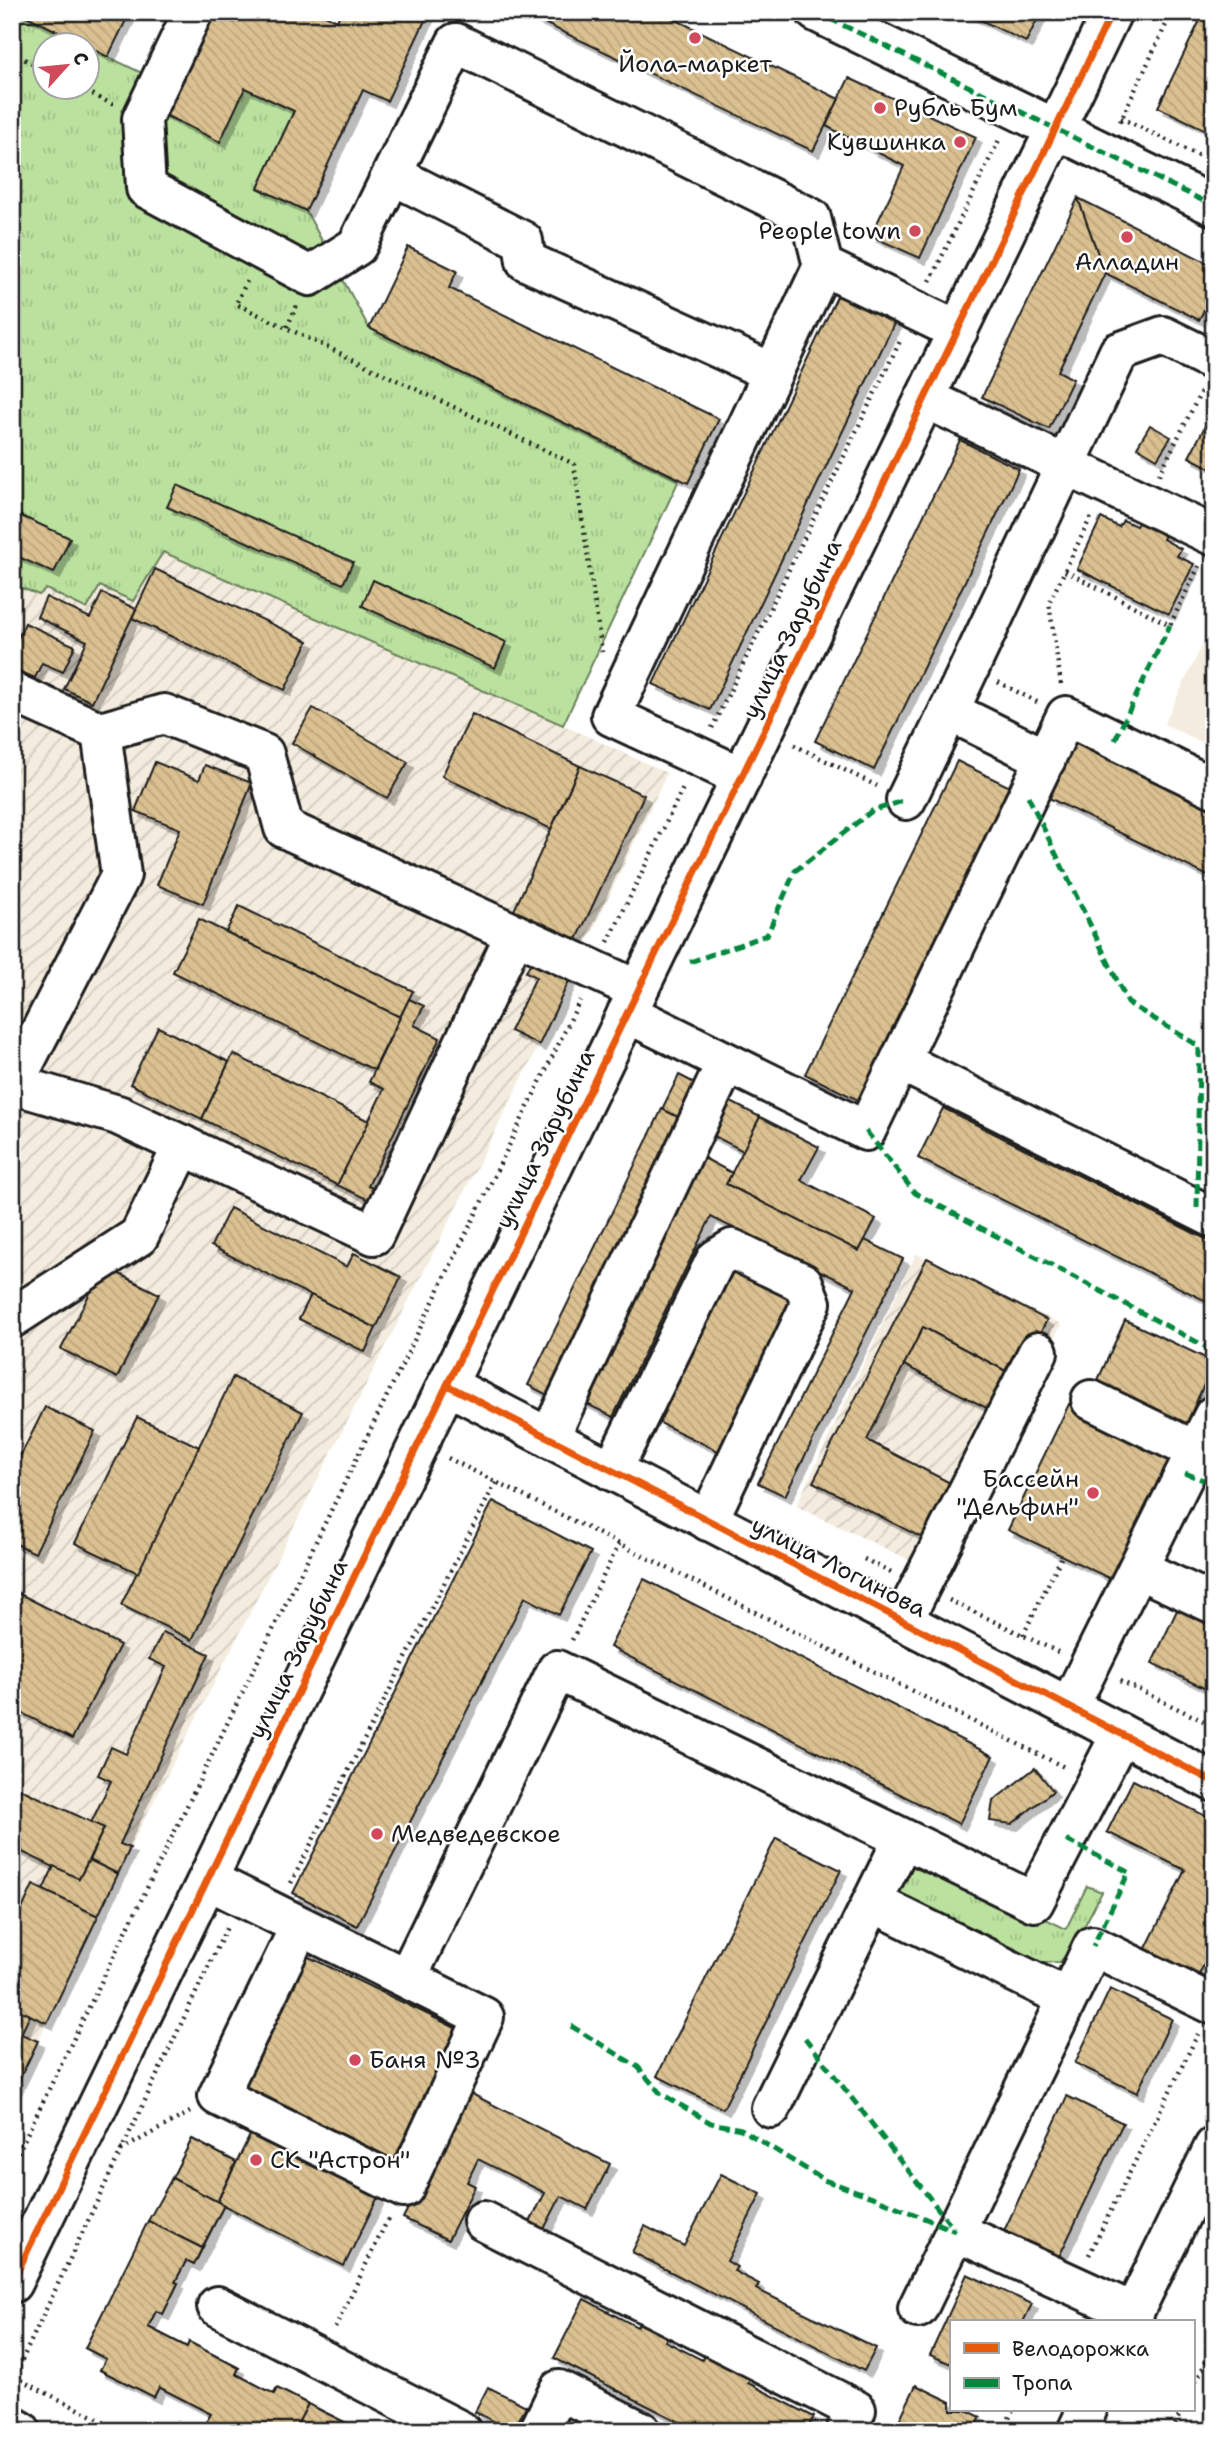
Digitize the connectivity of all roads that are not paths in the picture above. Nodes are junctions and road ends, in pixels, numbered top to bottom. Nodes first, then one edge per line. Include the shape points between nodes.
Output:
1 (193, 12) edge
2 (816, 12) edge
3 (1112, 12) edge
4 (1056, 129) junction
5 (393, 175) junction
6 (1214, 206) edge
7 (823, 265) junction
8 (958, 331) junction
9 (1211, 370) edge
10 (771, 372) junction
11 (925, 398) junction
12 (1065, 466) junction
13 (1209, 546) edge
14 (12, 692) edge
15 (949, 711) junction
16 (100, 732) junction
17 (1046, 759) junction
18 (742, 776) junction
19 (1214, 788) edge
20 (906, 800) road end
21 (515, 934) junction
22 (633, 1002) junction
23 (900, 1061) junction
24 (726, 1063) junction
25 (13, 1084) edge
26 (183, 1145) junction
27 (1214, 1218) edge
28 (12, 1318) edge
29 (1038, 1352) dead end
30 (447, 1385) junction
31 (1091, 1400) dead end
32 (1214, 1415) edge
33 (549, 1438) junction
34 (1196, 1451) junction
35 (612, 1471) junction
36 (708, 1521) junction
37 (1138, 1569) junction
38 (1214, 1604) edge
39 (903, 1621) junction
40 (1069, 1707) junction
41 (1121, 1734) junction
42 (1214, 1782) edge
43 (903, 1839) junction
44 (212, 1870) junction
45 (872, 1902) junction
46 (293, 1910) junction
47 (361, 1935) dead end
48 (407, 1978) junction
49 (1067, 1998) junction
50 (1213, 2004) edge
51 (771, 2108) dead end
52 (1214, 2147) edge
53 (483, 2221) dead end
54 (955, 2231) junction
55 (12, 2283) edge
56 (217, 2306) dead end
57 (918, 2308) dead end
58 (1132, 2318) edge
59 (1086, 2412) edge
60 (12, 2426) edge
61 (21, 2431) edge
62 (461, 2431) edge
63 (539, 2431) edge
64 (641, 2431) edge
65 (846, 2431) edge
66 (1077, 2431) edge

1 - 5 street via 142,119 146,188 310,275 357,246
2 - 4 street
3 - 4 street, улица Зарубина
4 - 6 street
4 - 8 street, улица Зарубина
5 - 7 street via 456,43 811,218
5 - 10 street via 523,241 526,261
7 - 8 street
7 - 10 street
8 - 11 street, улица Зарубина
9 - 12 street via 1163,336 1119,352
10 - 18 street via 611,716
11 - 12 street
11 - 18 street, улица Зарубина
12 - 13 street via 1145,504
12 - 15 street
14 - 16 street
15 - 17 street
15 - 20 street
16 - 21 street via 164,714 264,754 284,828
16 - 25 street via 121,875
17 - 19 street via 1066,716
17 - 23 street
18 - 22 street, улица Зарубина
21 - 22 street via 595,970
21 - 26 street via 374,1235
22 - 24 street
22 - 30 street, улица Зарубина
23 - 24 street via 866,1131
23 - 27 street
24 - 33 street
25 - 26 street via 118,1115
26 - 28 street via 139,1236
29 - 39 street
30 - 33 street, улица Логинова
30 - 44 street, улица Зарубина
31 - 34 street
32 - 34 street
33 - 35 street, улица Логинова
34 - 37 street
35 - 36 street, улица Логинова
35 - 36 street via 716,1259 732,1249 803,1283 811,1303
36 - 39 street, улица Логинова
37 - 38 street
37 - 40 street
39 - 40 street, улица Логинова
40 - 41 street, улица Логинова
41 - 42 street, улица Логинова
41 - 43 street via 1034,1902
43 - 45 street
43 - 48 street via 558,1670
44 - 46 street
44 - 46 street via 241,1896
44 - 55 street, улица Зарубина
45 - 49 street
45 - 51 street
46 - 47 street
46 - 48 street
46 - 48 street via 218,2096 404,2188 484,2017
49 - 50 street via 1093,1946
49 - 54 street
52 - 58 street
53 - 65 street via 856,2410
54 - 57 street
54 - 58 street via 1074,2285
56 - 62 street
59 - 66 street
60 - 61 street
63 - 64 street via 559,2390

